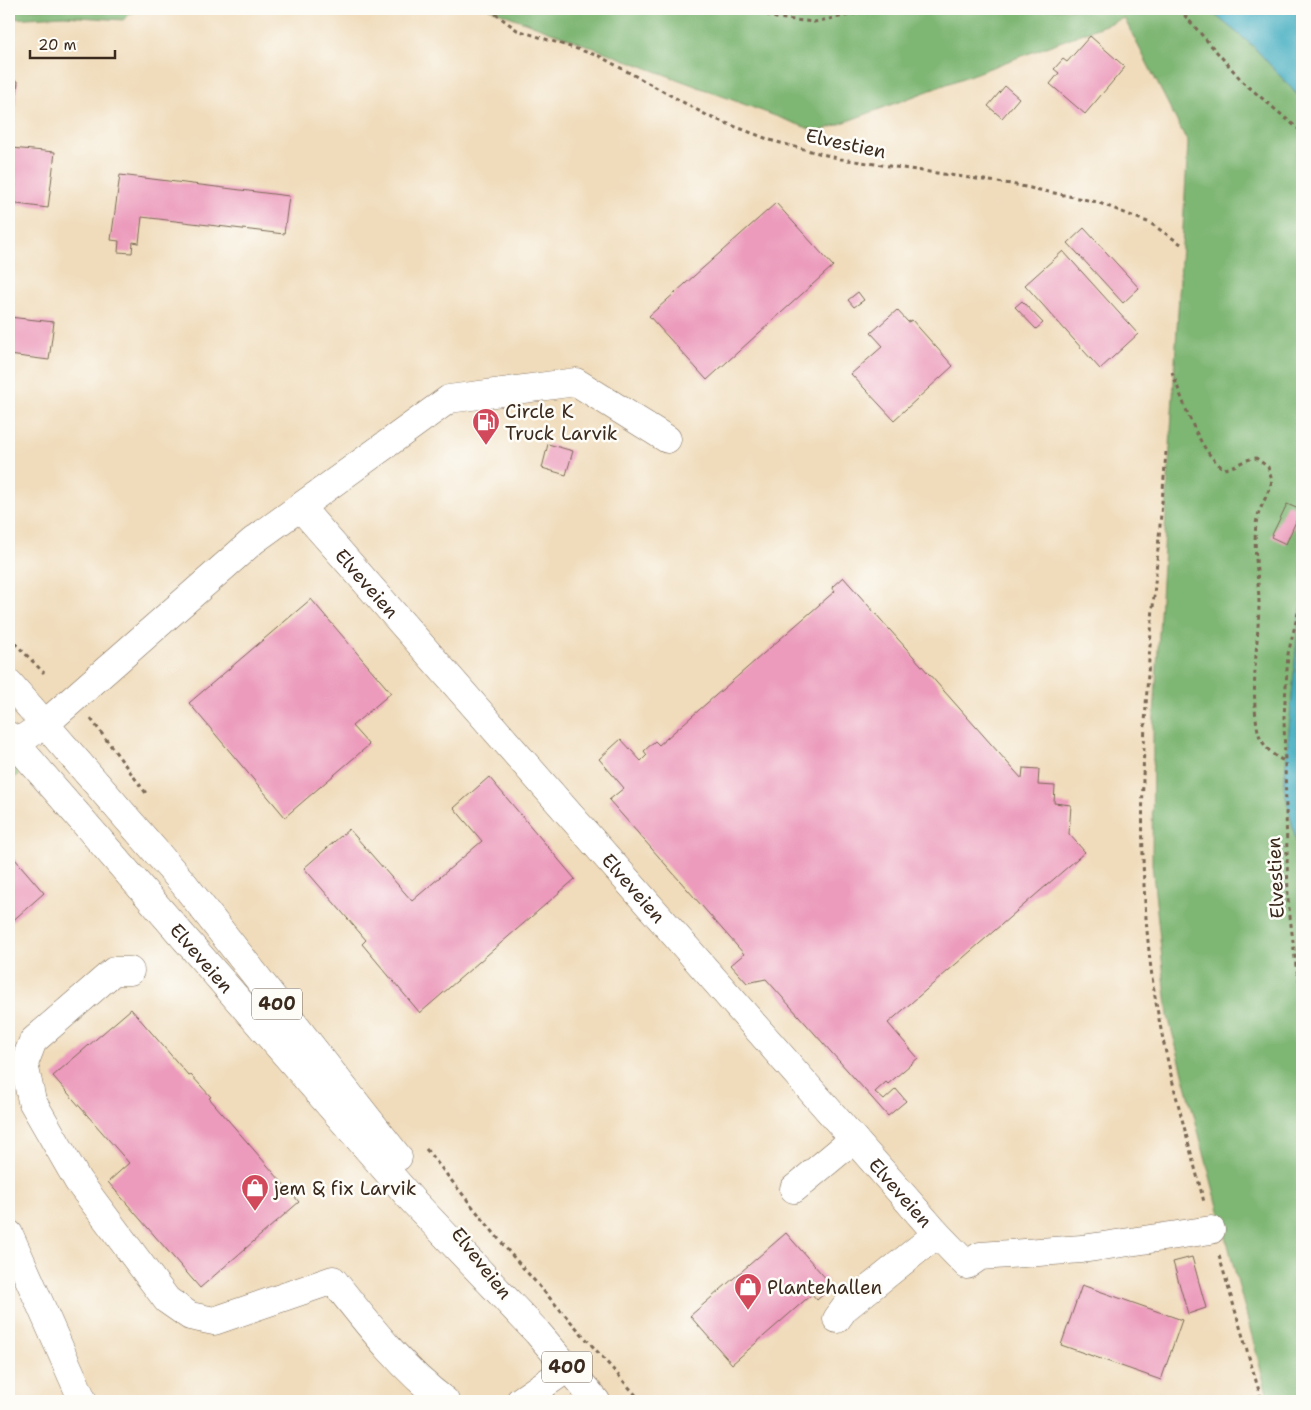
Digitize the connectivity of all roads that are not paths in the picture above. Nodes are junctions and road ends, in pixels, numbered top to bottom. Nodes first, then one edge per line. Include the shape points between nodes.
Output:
1 (667, 439) dead end
2 (301, 508) junction
3 (9, 682) edge
4 (45, 724) junction
5 (12, 740) edge
6 (130, 971) dead end
7 (854, 1139) junction
8 (794, 1190) dead end
9 (1211, 1230) road end
10 (9, 1234) edge
11 (936, 1234) junction
12 (837, 1319) dead end
13 (537, 1332) junction
14 (568, 1368) junction
15 (82, 1401) edge
16 (445, 1401) edge
17 (520, 1401) edge
18 (596, 1401) edge

1 - 2 main road via 576,382 449,399
2 - 4 main road via 253,542
2 - 7 main road, Elveveien
3 - 4 main road, Elveveien / 400
4 - 5 main road
4 - 13 main road, Elveveien / 400 via 184,884
5 - 13 main road, Elveveien / 400 via 412,1200
6 - 16 main road via 114,971 34,1041 24,1064 32,1101 78,1181 168,1300 190,1316 214,1321 333,1280 369,1326 428,1388
7 - 8 main road
7 - 11 main road, Elveveien
9 - 11 main road, Elveveien via 1082,1249 980,1256 968,1265
10 - 15 main road
11 - 12 main road via 845,1308
13 - 14 main road, Elveveien / 400
14 - 17 main road
14 - 18 main road, Elveveien / 400

